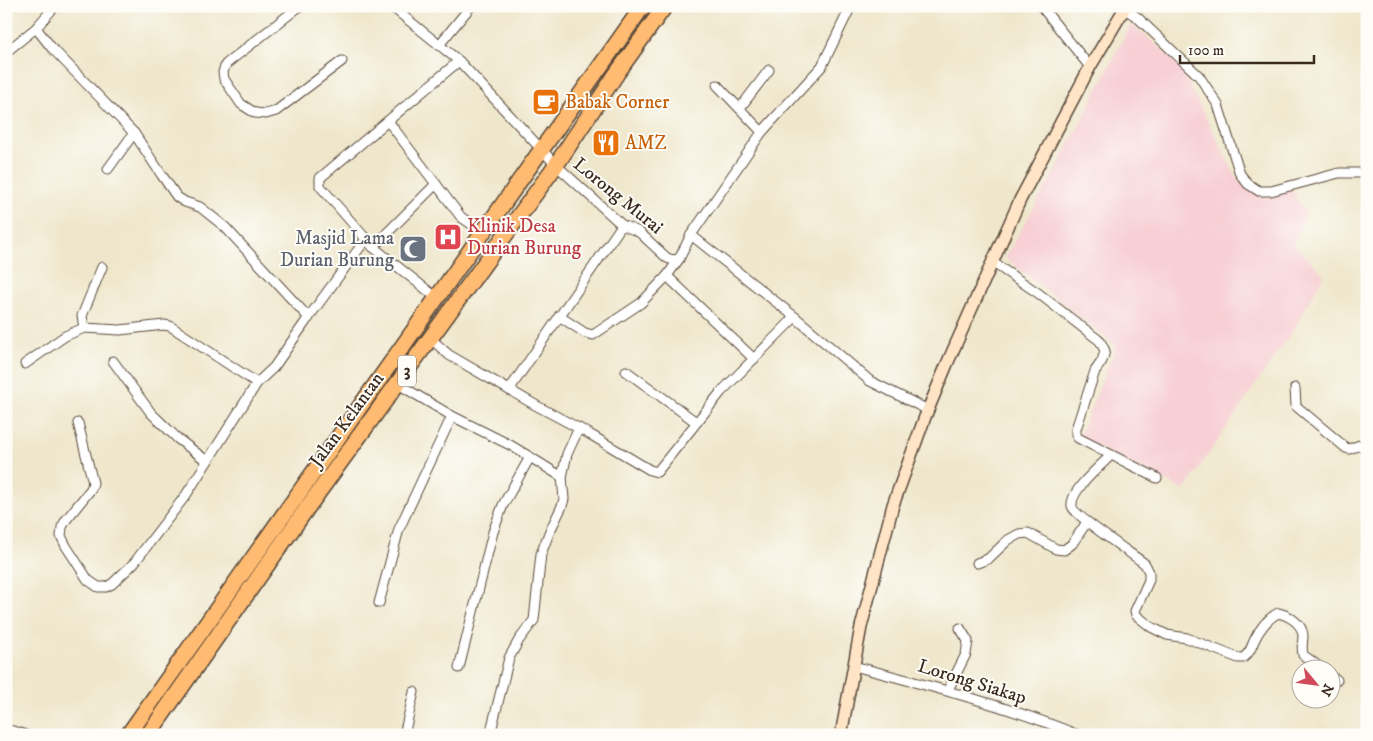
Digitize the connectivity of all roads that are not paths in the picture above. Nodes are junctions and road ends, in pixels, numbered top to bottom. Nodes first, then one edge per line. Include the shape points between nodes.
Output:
1 (55, 6) edge
2 (300, 6) edge
3 (392, 6) edge
4 (472, 6) edge
5 (643, 6) edge
6 (665, 6) edge
7 (851, 6) edge
8 (1041, 6) edge
9 (1126, 8) edge
10 (36, 28) junction
11 (439, 45) junction
12 (6, 52) edge
13 (342, 61) dead end
14 (459, 61) junction
15 (1090, 67) junction
16 (769, 70) dead end
17 (718, 85) dead end
18 (740, 108) junction
19 (388, 121) junction
20 (762, 132) junction
21 (134, 133) junction
22 (541, 150) junction
23 (556, 166) junction
24 (108, 169) dead end
25 (1367, 173) edge
26 (436, 184) junction
27 (622, 225) junction
28 (483, 232) junction
29 (691, 235) junction
30 (366, 239) junction
31 (373, 248) junction
32 (679, 258) junction
33 (992, 262) junction
34 (102, 267) dead end
35 (667, 276) junction
36 (436, 298) junction
37 (559, 316) junction
38 (795, 317) junction
39 (309, 318) junction
40 (84, 328) junction
41 (430, 338) junction
42 (754, 359) junction
43 (113, 360) dead end
44 (25, 364) dead end
45 (626, 371) dead end
46 (258, 383) junction
47 (398, 384) junction
48 (1296, 388) dead end
49 (509, 390) junction
50 (928, 410) junction
51 (452, 416) junction
52 (696, 422) junction
53 (78, 423) dead end
54 (579, 428) junction
55 (1367, 450) edge
56 (1112, 455) junction
57 (530, 456) junction
58 (207, 461) junction
59 (562, 477) junction
60 (1156, 478) dead end
61 (1087, 522) junction
62 (977, 563) dead end
63 (379, 602) dead end
64 (960, 628) dead end
65 (1307, 658) edge
66 (854, 666) junction
67 (458, 668) dead end
68 (948, 690) junction
69 (414, 692) dead end
70 (6, 729) edge
71 (26, 735) edge
72 (128, 735) edge
73 (148, 735) edge
74 (404, 735) edge
75 (490, 735) edge
76 (841, 735) edge
77 (1078, 735) edge

1 - 10 street
2 - 13 street via 226,64 224,79 241,104 255,113 276,111
3 - 11 street, Lorong Murai
4 - 11 street
5 - 22 highway, Jalan Kelantan / 3
6 - 23 highway, Jalan Kelantan / 3 via 616,73
7 - 20 street via 822,66
8 - 15 street
9 - 15 street
9 - 25 street via 1206,86 1218,105 1240,174 1248,184 1259,191 1271,191 1339,173
10 - 12 street
10 - 21 street
11 - 14 street, Lorong Murai
14 - 19 street
14 - 22 street, Lorong Murai
15 - 33 street via 1020,200
16 - 18 street
17 - 18 street
18 - 20 street
19 - 26 street
19 - 30 street via 319,181
20 - 29 street
21 - 24 street
21 - 39 street via 177,197 212,215
22 - 23 street, Lorong Murai
22 - 28 highway, Jalan Kelantan / 3
23 - 27 street, Lorong Murai
23 - 41 highway, Jalan Kelantan / 3
26 - 28 street via 461,217
26 - 31 street
27 - 32 street, Lorong Murai via 639,232 667,258
27 - 37 street
28 - 36 highway, Jalan Kelantan / 3
29 - 32 street
29 - 38 street
30 - 31 street
30 - 39 street
31 - 36 street
32 - 35 street
33 - 50 street
33 - 56 street via 1038,292 1100,341 1105,351 1095,371 1076,434
34 - 40 street via 82,316
35 - 37 street via 640,303 593,335 584,333
35 - 42 street
36 - 72 highway, Jalan Kelantan / 3
37 - 49 street
38 - 42 street
38 - 50 street via 870,381
39 - 46 street via 274,367
40 - 44 street via 65,336
40 - 46 street via 120,330 170,326
41 - 47 highway, Jalan Kelantan / 3
41 - 49 street via 449,354
42 - 52 street
43 - 58 street via 151,413
45 - 52 street
46 - 58 street
47 - 51 street
47 - 73 highway, Jalan Kelantan / 3
48 - 55 street via 1296,406 1346,448 1360,445
49 - 54 street
50 - 66 street via 893,505
51 - 57 street
51 - 63 street via 400,529
52 - 54 street via 657,472
53 - 58 street via 93,483 66,520 61,536 88,580 98,587 112,584 134,563 186,495
54 - 59 street via 567,454
56 - 60 street
56 - 61 street via 1075,493 1071,505 1073,510
57 - 59 street
57 - 67 street via 503,505 493,532
59 - 75 street via 564,499 541,554 534,620 509,658
61 - 62 street via 1064,550 1056,549 1028,533 1020,534 1008,540 988,559
61 - 65 street via 1145,564 1149,580 1135,612 1151,627 1167,635 1187,638 1244,658 1261,628 1278,613 1288,615 1298,624 1303,634 1303,655
64 - 68 street via 968,641 966,654
66 - 68 street, Lorong Siakap
66 - 76 street
68 - 77 street, Lorong Siakap
69 - 74 street
70 - 71 street

